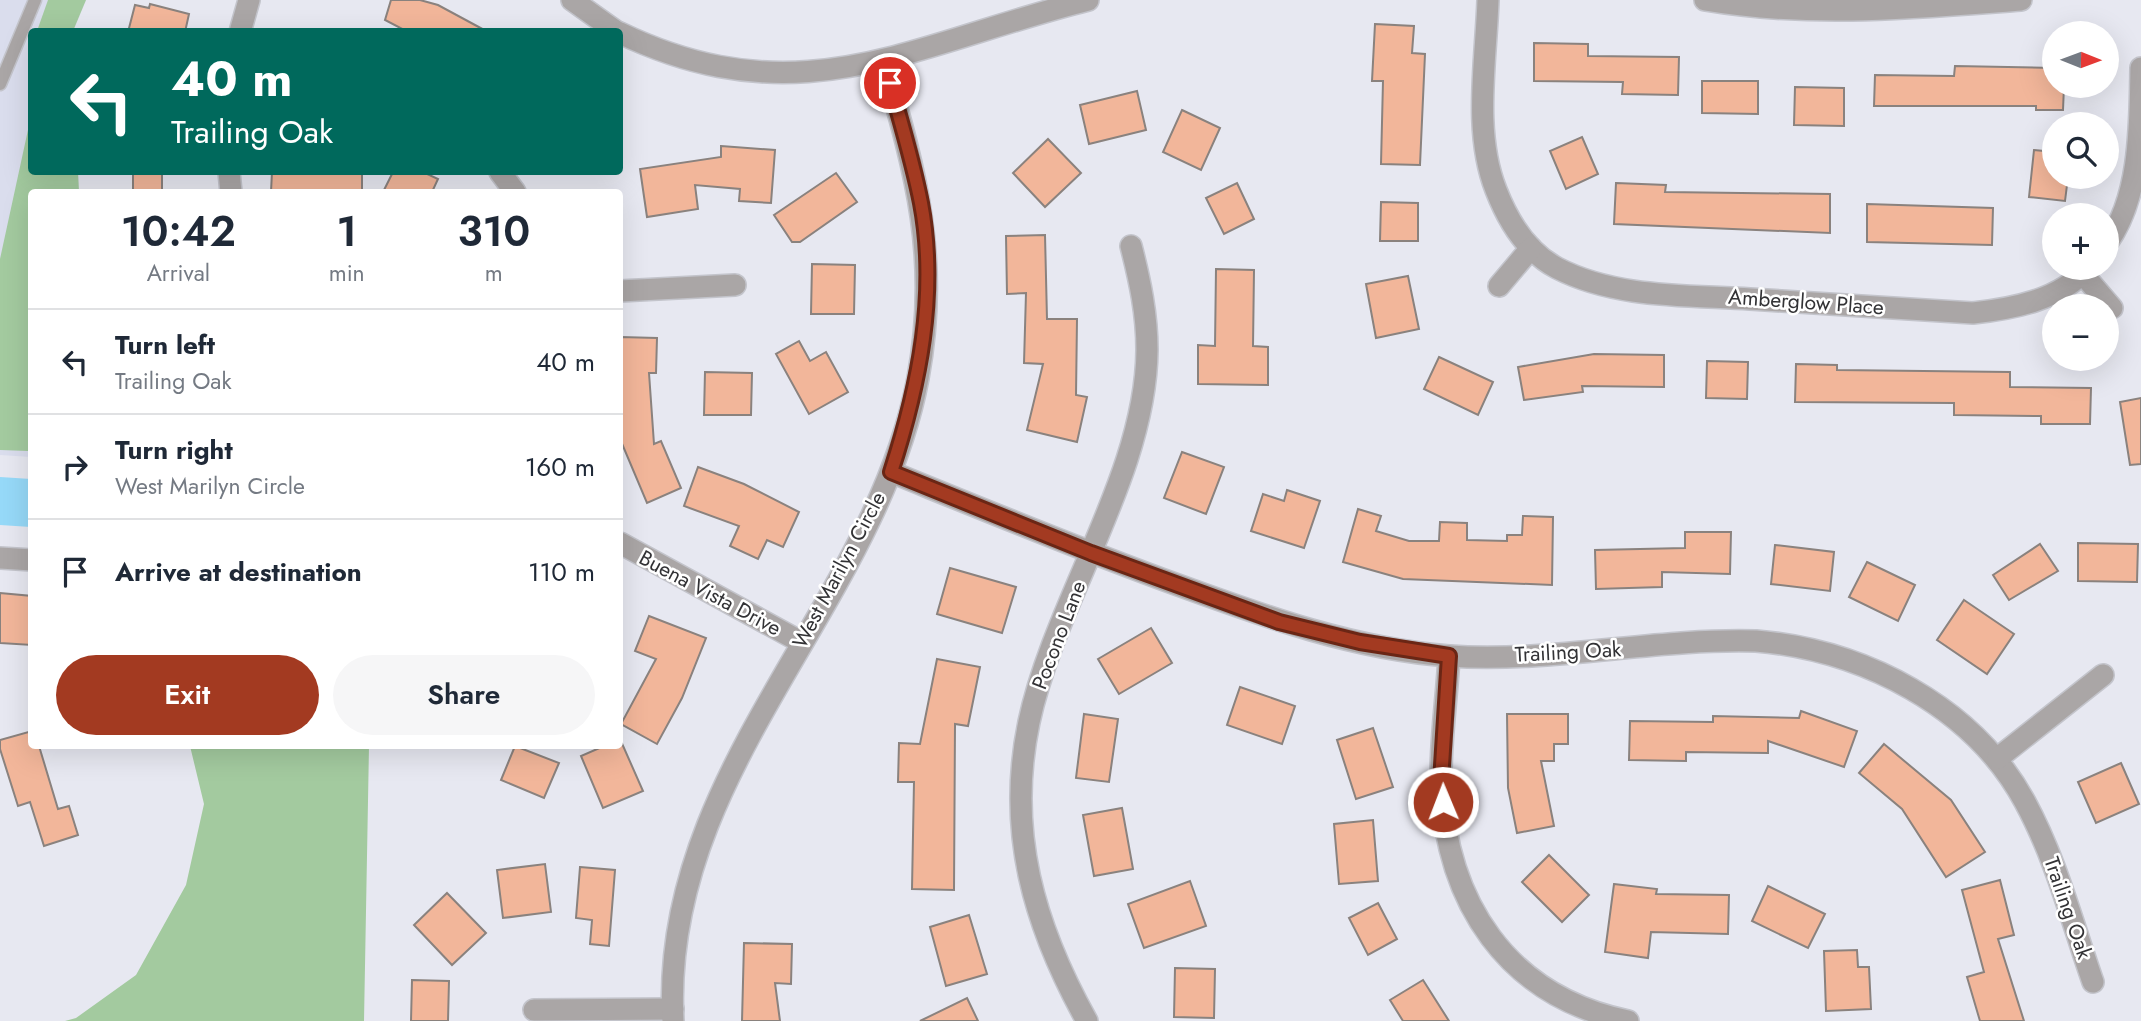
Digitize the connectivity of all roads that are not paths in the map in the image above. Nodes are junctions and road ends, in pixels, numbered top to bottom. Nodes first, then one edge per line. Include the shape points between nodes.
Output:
1 (35, 0) edge
2 (249, 0) edge
3 (572, 0) edge
4 (1088, 0) edge
5 (1488, 0) edge
6 (1705, 0) edge
7 (2021, 0) edge
8 (1805, 6) edge
9 (241, 28) edge
10 (612, 28) edge
11 (623, 34) edge
12 (884, 62) junction
13 (2141, 68) edge
14 (0, 84) edge
15 (2119, 218) edge
16 (1131, 246) dead end
17 (1531, 248) junction
18 (2072, 280) edge
19 (2091, 280) edge
20 (735, 285) dead end
21 (1499, 286) dead end
22 (623, 291) edge
23 (2101, 294) edge
24 (891, 472) junction
25 (623, 552) edge
26 (1091, 553) junction
27 (0, 558) edge
28 (28, 560) edge
29 (801, 642) junction
30 (1449, 656) junction
31 (2103, 675) dead end
32 (1998, 758) junction
33 (2093, 982) dead end
34 (534, 1010) dead end
35 (673, 1015) edge
36 (1087, 1021) edge
37 (1628, 1021) edge

1 - 14 lane
2 - 9 street
3 - 10 street
4 - 12 street
5 - 17 street, Amberglow Place via 1485,150 1510,221
6 - 8 street
7 - 8 street via 1881,11
11 - 12 street via 678,58 738,71 777,75
12 - 24 street, West Marilyn Circle via 921,205 926,258 926,312 918,377
13 - 15 street via 2137,164
16 - 26 street, Pocono Lane via 1146,319 1143,395 1134,435
17 - 18 street, Amberglow Place via 1566,272 1618,289 1973,313 2034,301
17 - 21 street
19 - 23 street, Amberglow Place
20 - 22 street
24 - 26 street, Trailing Oak
24 - 29 street, West Marilyn Circle
25 - 29 street, Buena Vista Drive
26 - 30 street, Trailing Oak via 1279,622 1345,639
26 - 36 street, Pocono Lane via 1044,668 1029,723 1022,774 1022,821 1037,911 1052,955
27 - 28 street
29 - 35 street, West Marilyn Circle via 718,797 699,844 682,913
30 - 32 street, Trailing Oak via 1570,654 1731,641 1787,644 1850,660 1892,679 1944,710
30 - 37 street via 1441,781 1447,835 1466,898 1485,933 1540,986 1587,1011
31 - 32 street
32 - 33 street, Trailing Oak via 2045,843
34 - 35 street

